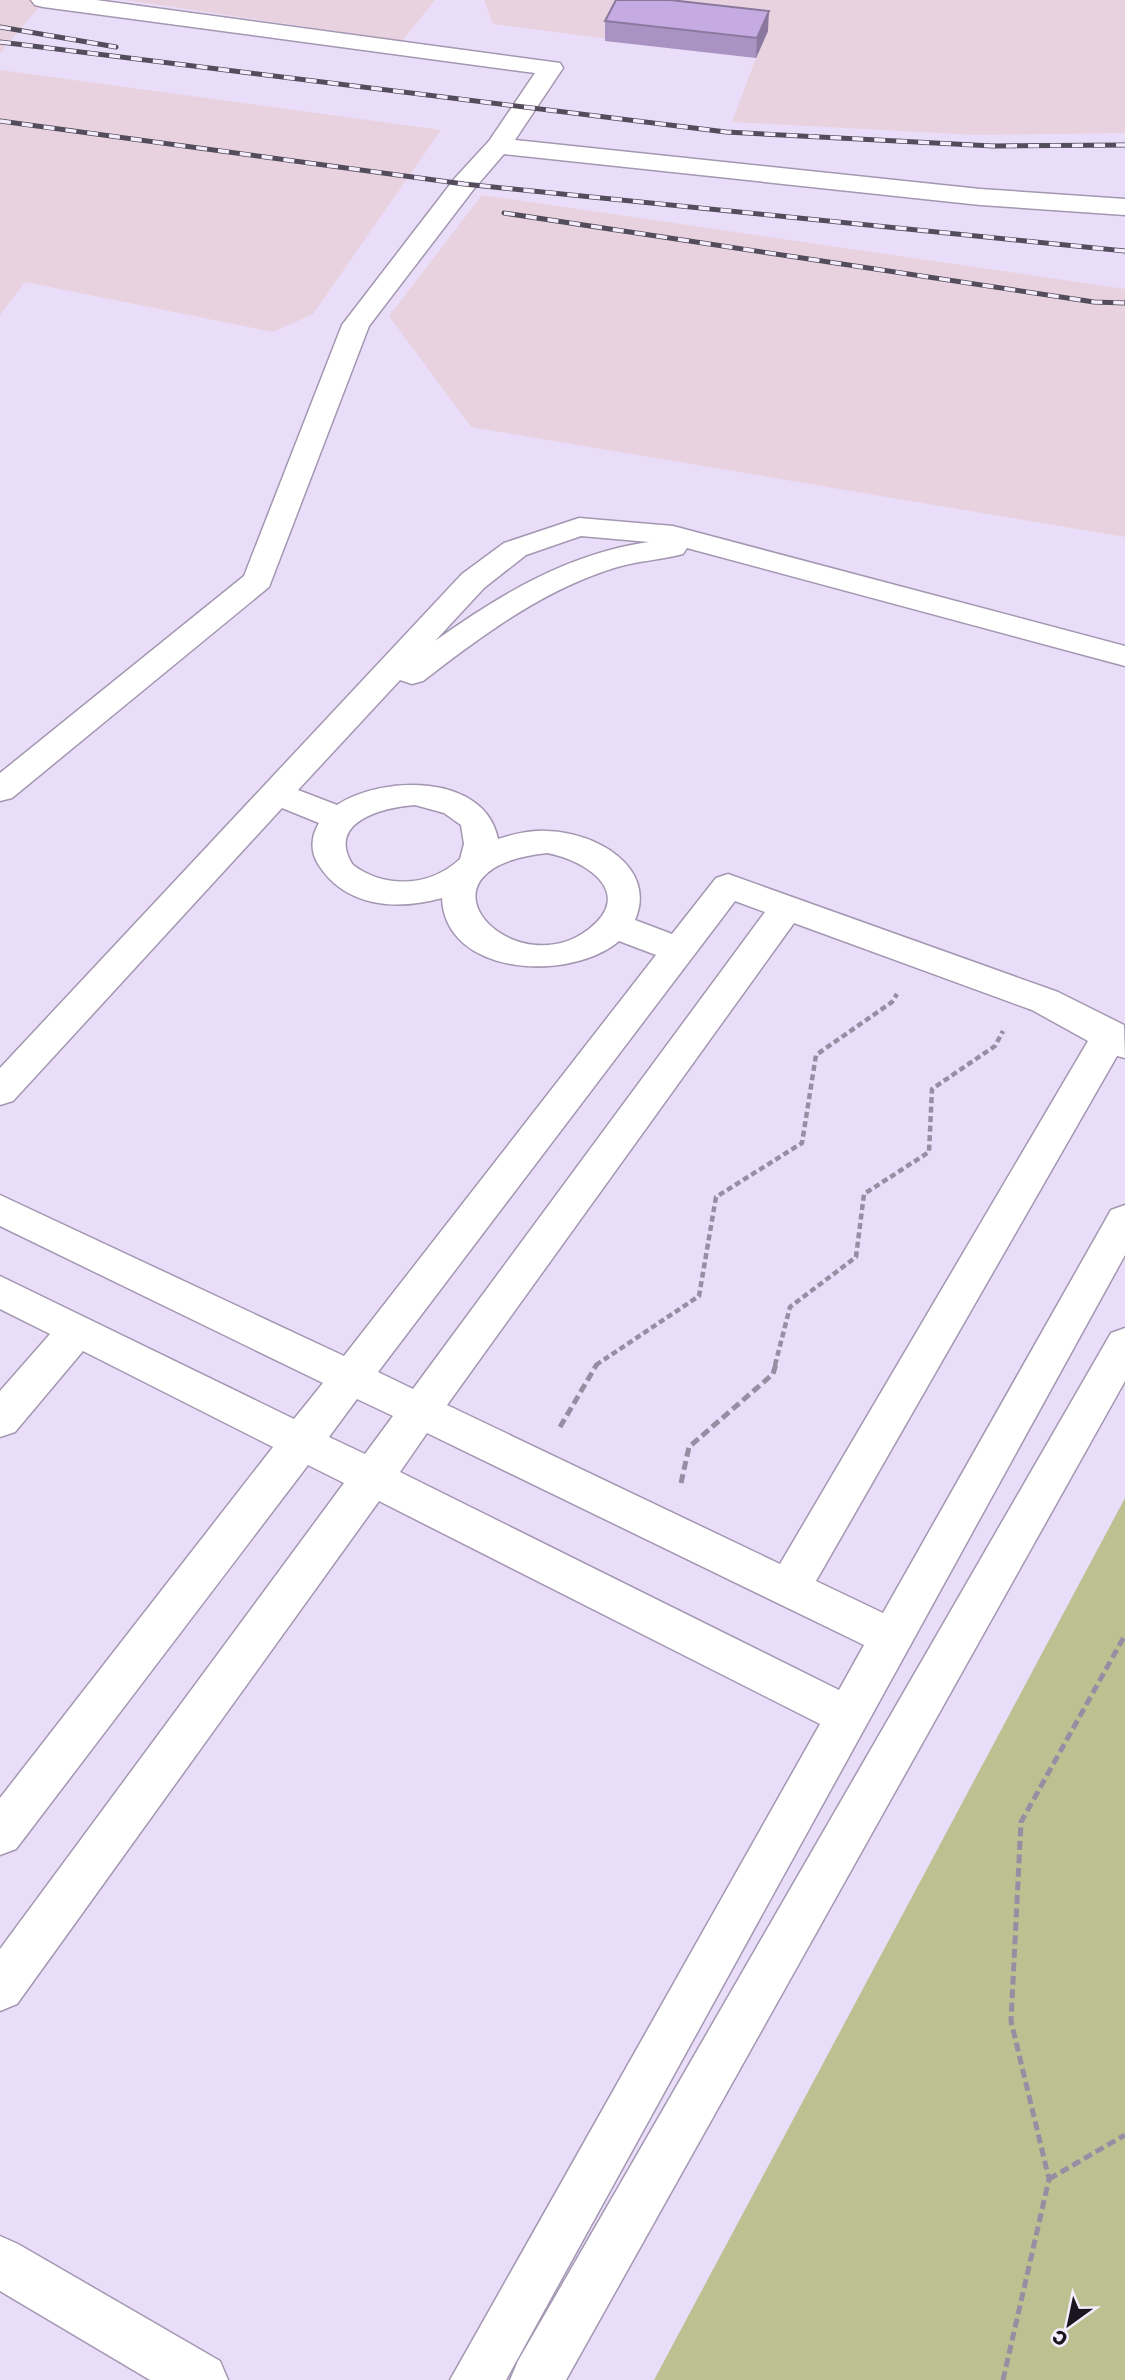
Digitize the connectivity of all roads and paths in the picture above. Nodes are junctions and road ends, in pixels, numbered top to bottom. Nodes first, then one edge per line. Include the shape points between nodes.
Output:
1 (43, 0) edge
2 (498, 146) junction
3 (1125, 207) edge
4 (712, 545) junction
5 (1125, 656) edge
6 (318, 750) junction
7 (0, 790) edge
8 (276, 794) junction
9 (342, 819) junction
10 (475, 865) junction
11 (787, 907) junction
12 (615, 926) junction
13 (678, 950) junction
14 (922, 956) junction
15 (1024, 994) junction
16 (1118, 1040) edge
17 (0, 1091) edge
18 (0, 1209) edge
19 (1125, 1220) edge
20 (0, 1291) edge
21 (77, 1330) junction
22 (1125, 1344) edge
23 (351, 1377) junction
24 (420, 1411) junction
25 (0, 1420) edge
26 (301, 1442) junction
27 (537, 1467) junction
28 (371, 1477) junction
29 (669, 1531) junction
30 (789, 1588) junction
31 (1125, 1635) edge
32 (892, 1638) junction
33 (848, 1716) junction
34 (0, 1834) edge
35 (0, 1988) edge
36 (1125, 2135) edge
37 (1049, 2179) junction
38 (0, 2262) edge
39 (201, 2380) edge
40 (477, 2380) edge
41 (537, 2380) edge
42 (1003, 2380) edge

1 - 2 lane via 551,68
2 - 3 lane via 980,197
2 - 7 lane via 356,325 258,580
4 - 5 lane
4 - 6 lane via 654,549 597,564 518,600 452,643
4 - 6 lane via 673,535 579,527 515,549 473,581
6 - 8 lane
8 - 9 lane
8 - 17 lane
9 - 10 lane via 368,801 391,795 438,797 473,818 481,833 482,849
9 - 10 lane via 330,842 332,859 343,874 362,886 386,893 424,892 458,878
10 - 12 lane via 519,844 547,842 598,856 615,871 624,889 624,908
10 - 12 lane via 463,879 457,899 462,917 474,933 494,946 520,954 574,951
11 - 13 lane via 728,886
11 - 14 lane
11 - 24 lane
12 - 13 lane
13 - 23 lane
14 - 15 lane
14 - 27 path via 892,1002 816,1055 802,1143 716,1197 699,1296 598,1362
15 - 16 lane
15 - 29 path via 995,1046 932,1089 929,1152 864,1195 856,1257 790,1307 774,1374 690,1447
16 - 30 lane
18 - 23 lane
19 - 32 lane
20 - 21 lane
21 - 25 lane
21 - 26 lane
22 - 41 lane
23 - 24 lane
23 - 26 lane
24 - 27 lane
24 - 28 lane
26 - 28 lane
26 - 34 lane
27 - 29 lane
28 - 33 lane
28 - 35 lane
29 - 30 lane
30 - 32 lane
31 - 37 path via 1021,1822 1011,2021
32 - 33 lane
33 - 40 lane
36 - 37 path
37 - 42 path
38 - 39 lane

